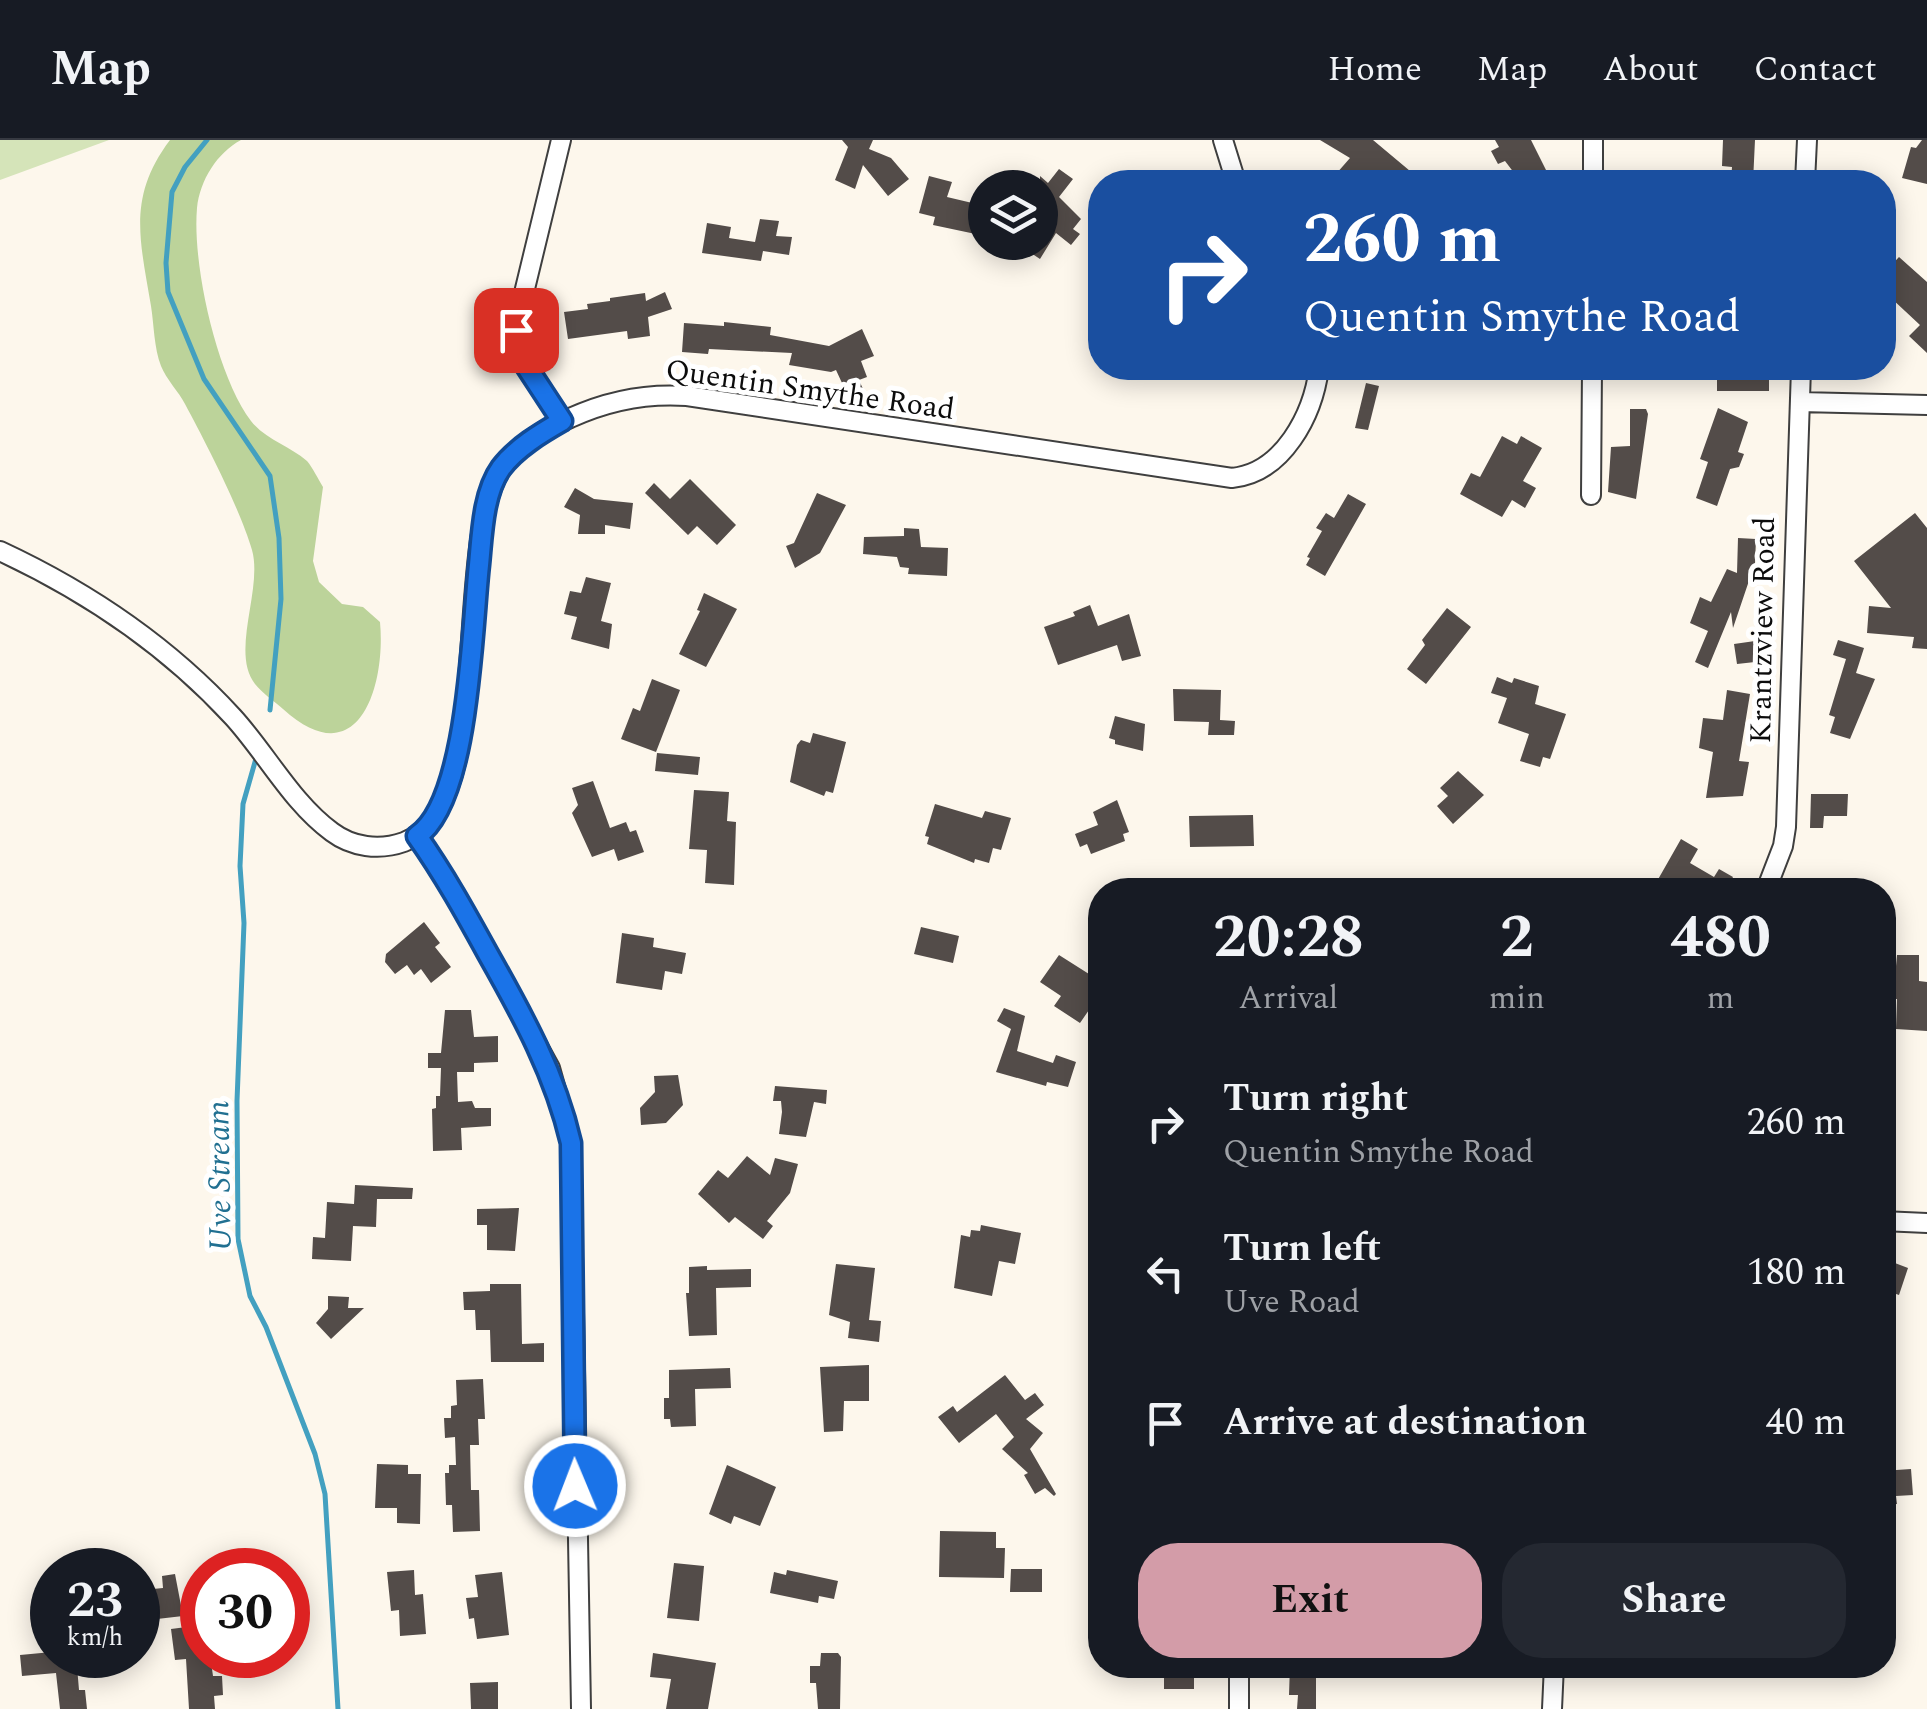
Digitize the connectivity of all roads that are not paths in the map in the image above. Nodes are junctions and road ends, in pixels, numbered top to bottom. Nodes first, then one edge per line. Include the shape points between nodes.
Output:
1 (560, 140) edge
2 (1223, 140) edge
3 (1594, 140) edge
4 (1806, 140) edge
5 (1232, 170) edge
6 (1593, 170) edge
7 (1805, 170) edge
8 (1316, 380) edge
9 (1592, 380) edge
10 (1801, 380) edge
11 (1800, 402) junction
12 (1927, 405) edge
13 (562, 421) junction
14 (1591, 495) dead end
15 (0, 551) edge
16 (417, 836) junction
17 (1771, 878) edge
18 (1896, 1221) edge
19 (1927, 1222) edge
20 (1239, 1678) edge
21 (1553, 1678) edge
22 (581, 1709) edge
23 (1239, 1709) edge
24 (1552, 1709) edge

1 - 13 street via 516,330 526,366
2 - 5 street
3 - 6 street
4 - 7 street
8 - 13 street, Quentin Smythe Road via 1308,408 1282,451 1254,474 1232,478 687,396 621,400
9 - 14 street
10 - 11 street, Krantzview Road
11 - 12 street
11 - 17 street, Krantzview Road via 1786,827
13 - 16 street, Quentin Smythe Road via 501,468 490,493 452,778 444,805
15 - 16 street via 107,608 197,679 332,832 369,847
16 - 22 street via 550,1068 571,1143
18 - 19 street
20 - 23 street
21 - 24 street

